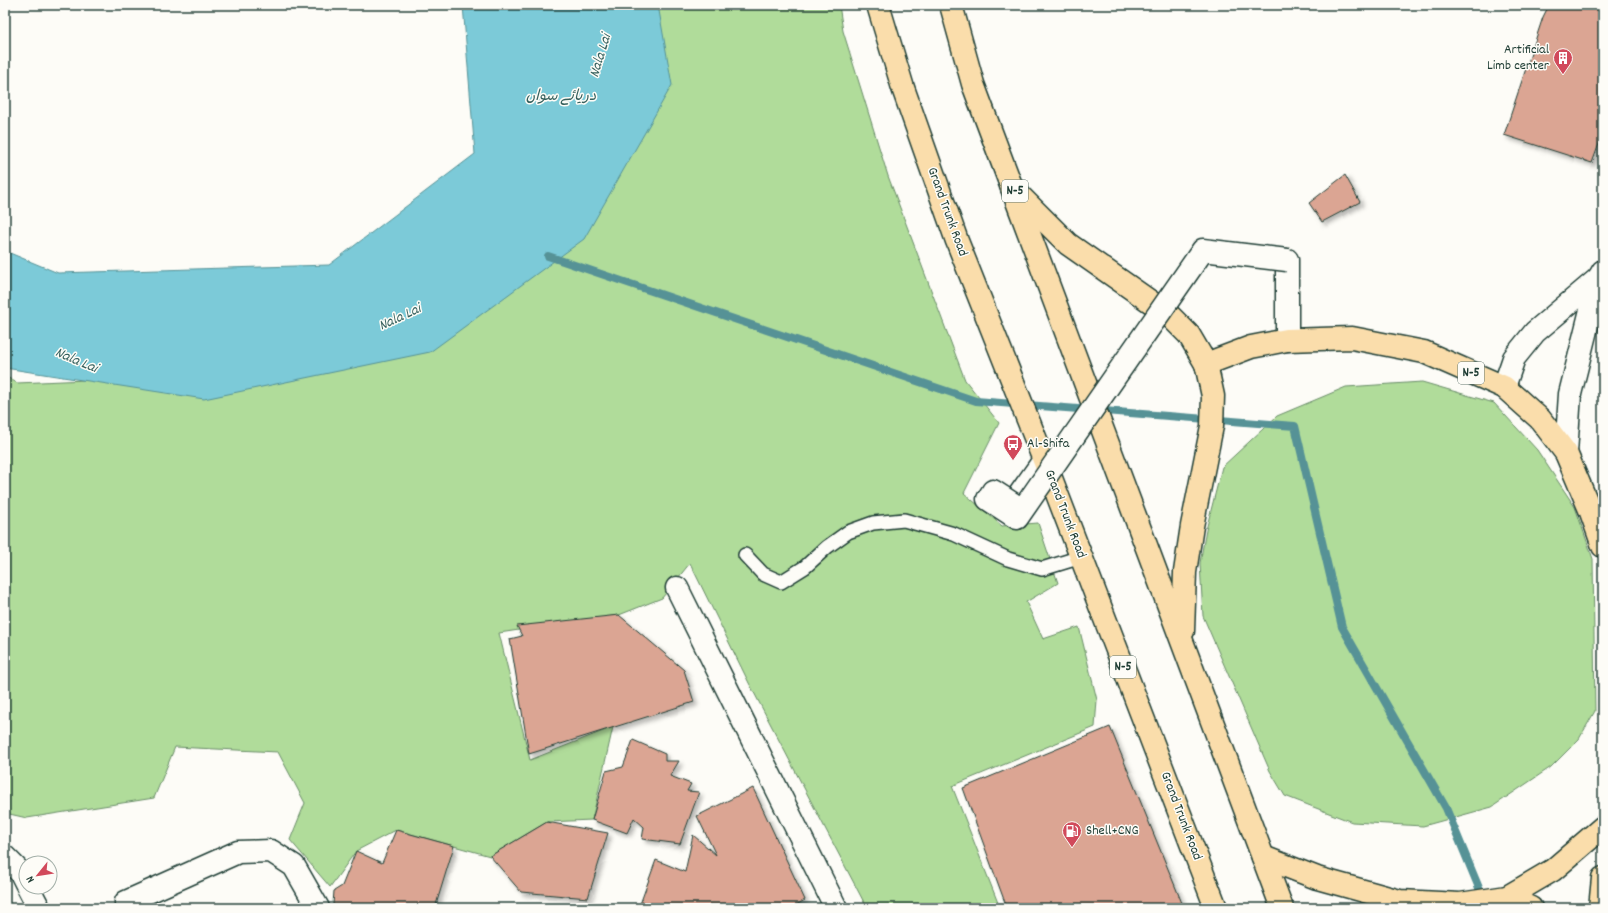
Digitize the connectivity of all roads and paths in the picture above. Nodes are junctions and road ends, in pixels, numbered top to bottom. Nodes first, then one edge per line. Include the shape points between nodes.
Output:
1 (878, 5) edge
2 (951, 5) edge
3 (1012, 188) junction
4 (1601, 274) edge
5 (1287, 340) junction
6 (1206, 364) junction
7 (1504, 387) junction
8 (1566, 453) junction
9 (1044, 460) junction
10 (1603, 546) edge
11 (745, 554) dead end
12 (1081, 557) junction
13 (677, 588) dead end
14 (1182, 641) junction
15 (1603, 827) edge
16 (5, 857) edge
17 (1263, 857) junction
18 (18, 870) edge
19 (1603, 878) edge
20 (32, 895) edge
21 (1507, 897) junction
22 (126, 902) dead end
23 (39, 908) edge
24 (318, 908) edge
25 (836, 908) edge
26 (1216, 908) edge
27 (1282, 908) edge
28 (1531, 908) edge
29 (1600, 908) edge

1 - 9 highway, Grand Trunk Road / N-5 via 903,88 954,234
2 - 3 highway, N-5 via 973,84
3 - 6 highway, N-5 via 1068,244 1168,314 1189,335
3 - 14 highway, N-5
4 - 7 street via 1535,332 1514,358
4 - 8 street via 1570,394
5 - 6 highway, N-5 via 1251,347
5 - 7 highway, N-5 via 1352,338 1424,352
5 - 9 street, bridge via 1287,260 1203,250 1017,518 988,499 993,491 1013,504
6 - 14 highway, N-5 via 1213,396 1212,426 1185,572
7 - 8 highway, N-5 via 1540,419
8 - 10 highway, N-5
9 - 12 highway, Grand Trunk Road / N-5
11 - 12 lane via 763,574 781,582 806,567 848,532 874,523 904,520 954,534 1008,559 1042,569
12 - 26 highway, Grand Trunk Road / N-5
13 - 25 street
14 - 17 highway, N-5
15 - 21 highway via 1553,870
16 - 18 street
17 - 21 highway via 1317,878 1400,901 1460,904
17 - 27 highway, N-5
19 - 29 highway
20 - 23 street
21 - 28 highway
22 - 24 street via 238,852 271,851 294,866

